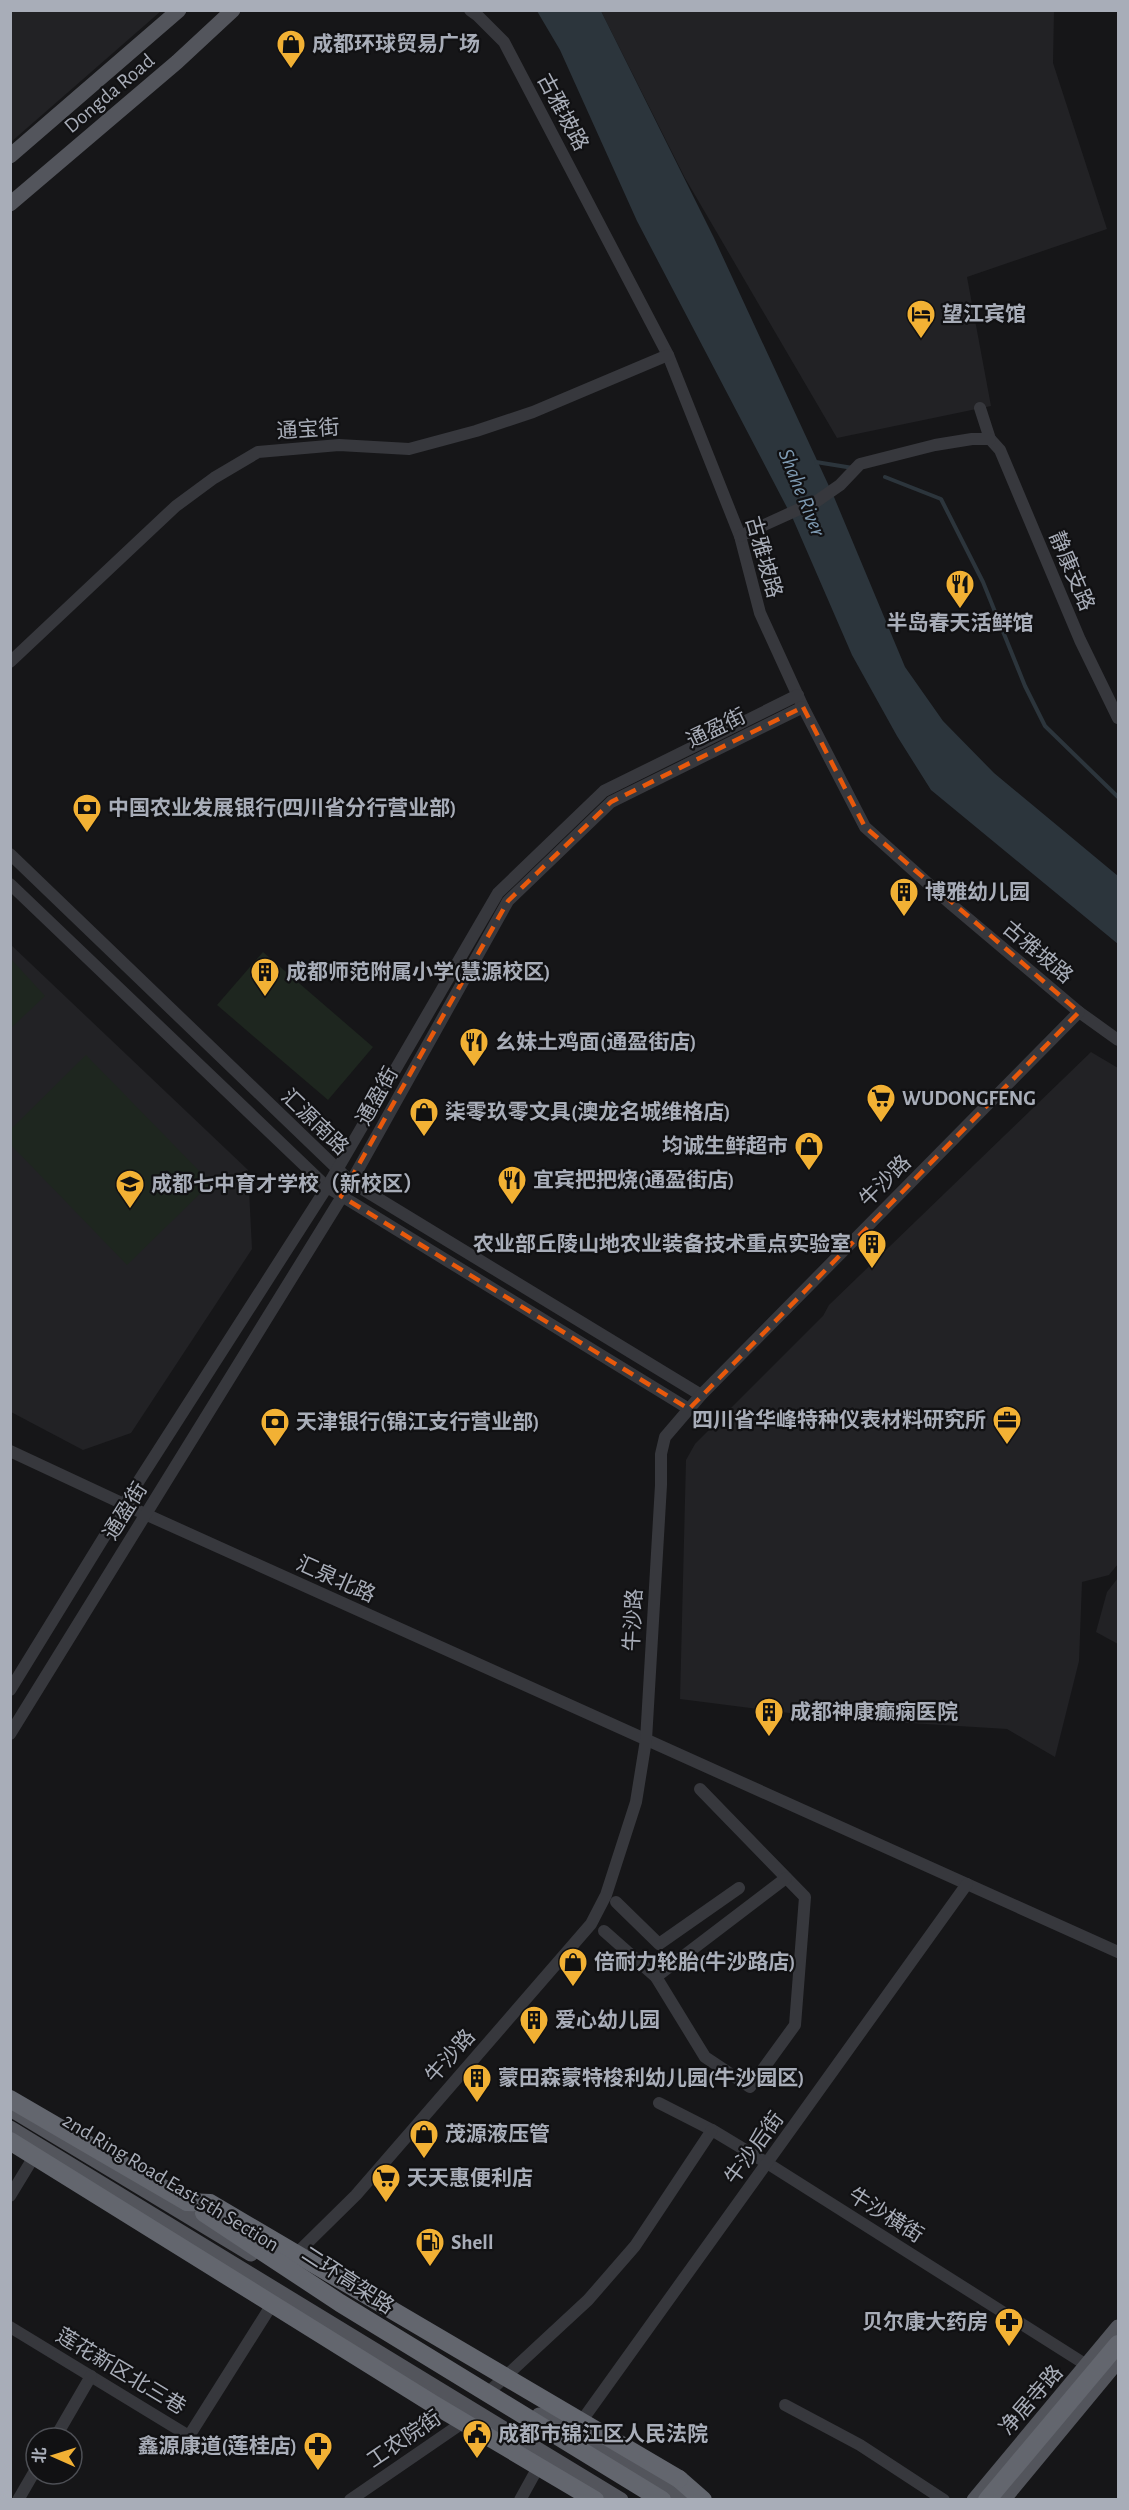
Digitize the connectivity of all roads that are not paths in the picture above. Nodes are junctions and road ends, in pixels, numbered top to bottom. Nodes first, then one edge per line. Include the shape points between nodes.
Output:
1 (179, 10) edge
2 (233, 10) edge
3 (470, 10) edge
4 (10, 156) edge
5 (10, 204) edge
6 (668, 355) junction
7 (980, 408) dead end
8 (990, 439) junction
9 (740, 536) junction
10 (10, 662) edge
11 (800, 701) junction
12 (1119, 718) edge
13 (10, 854) edge
14 (10, 884) edge
15 (1079, 1012) junction
16 (1119, 1040) edge
17 (336, 1169) junction
18 (351, 1182) junction
19 (327, 1187) junction
20 (341, 1196) junction
21 (701, 1395) junction
22 (689, 1409) junction
23 (10, 1451) edge
24 (124, 1504) junction
25 (145, 1514) junction
26 (10, 1689) edge
27 (10, 1734) edge
28 (646, 1740) junction
29 (700, 1789) dead end
30 (786, 1878) junction
31 (967, 1884) junction
32 (739, 1888) dead end
33 (616, 1902) dead end
34 (604, 1930) dead end
35 (1119, 1952) edge
36 (656, 1977) junction
37 (10, 2099) edge
38 (659, 2103) dead end
39 (10, 2109) edge
40 (10, 2128) edge
41 (712, 2130) junction
42 (10, 2141) edge
43 (40, 2146) junction
44 (767, 2163) junction
45 (10, 2196) edge
46 (187, 2202) junction
47 (279, 2270) junction
48 (280, 2292) junction
49 (10, 2327) edge
50 (1119, 2327) edge
51 (1119, 2344) edge
52 (1119, 2361) edge
53 (1088, 2366) junction
54 (91, 2376) junction
55 (492, 2389) junction
56 (785, 2405) dead end
57 (479, 2412) junction
58 (62, 2426) edge
59 (572, 2434) junction
60 (546, 2453) junction
61 (567, 2482) junction
62 (26, 2486) edge
63 (18, 2499) edge
64 (350, 2499) edge
65 (520, 2499) edge
66 (589, 2499) edge
67 (595, 2499) edge
68 (621, 2499) edge
69 (662, 2499) edge
70 (688, 2499) edge
71 (704, 2499) edge
72 (944, 2499) edge
73 (974, 2499) edge
74 (987, 2499) edge
75 (1003, 2499) edge

1 - 4 main road, Dongda Road
2 - 5 main road, Dongda Road
3 - 6 street, 古雅坡路 via 504,42
6 - 9 street, 古雅坡路
6 - 10 street, 通宝街 via 533,412 409,449 339,445 258,452 176,506
7 - 8 street, 静康支路
8 - 9 street via 935,445 856,468 817,501
8 - 12 street, 静康支路 via 1000,450 1080,640
9 - 11 street, 古雅坡路 via 760,613
11 - 15 street, 古雅坡路 via 865,827
11 - 17 street, 通盈街 via 604,791 498,893
11 - 18 street, 通盈街 via 611,802 508,901
13 - 17 street, 汇源南路
14 - 19 street, 汇源南路
15 - 16 street, 古雅坡路
15 - 21 street, 牛沙路
17 - 18 street, 汇源南路
17 - 19 street, 通盈街
18 - 20 street, 通盈街
18 - 21 street, 汇源南路
19 - 20 street, 汇源南路
19 - 24 street, 通盈街
20 - 22 street, 汇源南路
20 - 25 street, 通盈街
21 - 22 street, 牛沙路
22 - 28 street, 牛沙路 via 665,1437 660,1454
23 - 24 street, 汇泉北路
24 - 25 street, 汇泉北路
24 - 26 street, 通盈街
25 - 27 street, 通盈街
25 - 28 street, 汇泉北路
28 - 31 street, 汇泉北路
28 - 47 street, 牛沙路 via 636,1802 606,1895 591,1924 356,2195
29 - 30 street
30 - 36 street
30 - 36 street via 805,1898 795,2025 750,2087 705,2057
31 - 35 street, 汇泉北路
31 - 44 street, 牛沙后街
32 - 33 street via 659,1944
34 - 36 street
37 - 46 highway, 二环高架路
38 - 41 street, 牛沙横街
39 - 47 main road, 2nd Ring Road East 5th Section
40 - 43 main road, 2nd Ring Road East 5th Section
41 - 44 street, 牛沙横街
41 - 55 street via 635,2246 588,2300
42 - 61 highway, bridge via 433,2404
43 - 45 street
43 - 48 main road, 2nd Ring Road East 5th Section
44 - 53 street, 牛沙横街
44 - 59 street, 牛沙后街
46 - 69 highway, 二环高架路, bridge via 340,2303
46 - 71 highway, bridge via 210,2203 680,2479
47 - 55 main road, 2nd Ring Road East 5th Section
48 - 54 street, 莲花新区北三巷 via 189,2436
48 - 57 main road, 2nd Ring Road East 5th Section
49 - 54 street, 莲花新区北三巷
50 - 53 main road, 净居寺路
51 - 74 highway
52 - 75 main road, 净居寺路
53 - 73 main road, 净居寺路
54 - 58 street
55 - 59 main road, 2nd Ring Road East 5th Section
56 - 72 street via 860,2445
57 - 60 main road, 2nd Ring Road East 5th Section
57 - 64 street, 工农院街
59 - 70 main road, 2nd Ring Road East 5th Section
60 - 65 street
60 - 68 main road, 2nd Ring Road East 5th Section
61 - 66 highway, bridge
61 - 67 highway, bridge
62 - 63 street

